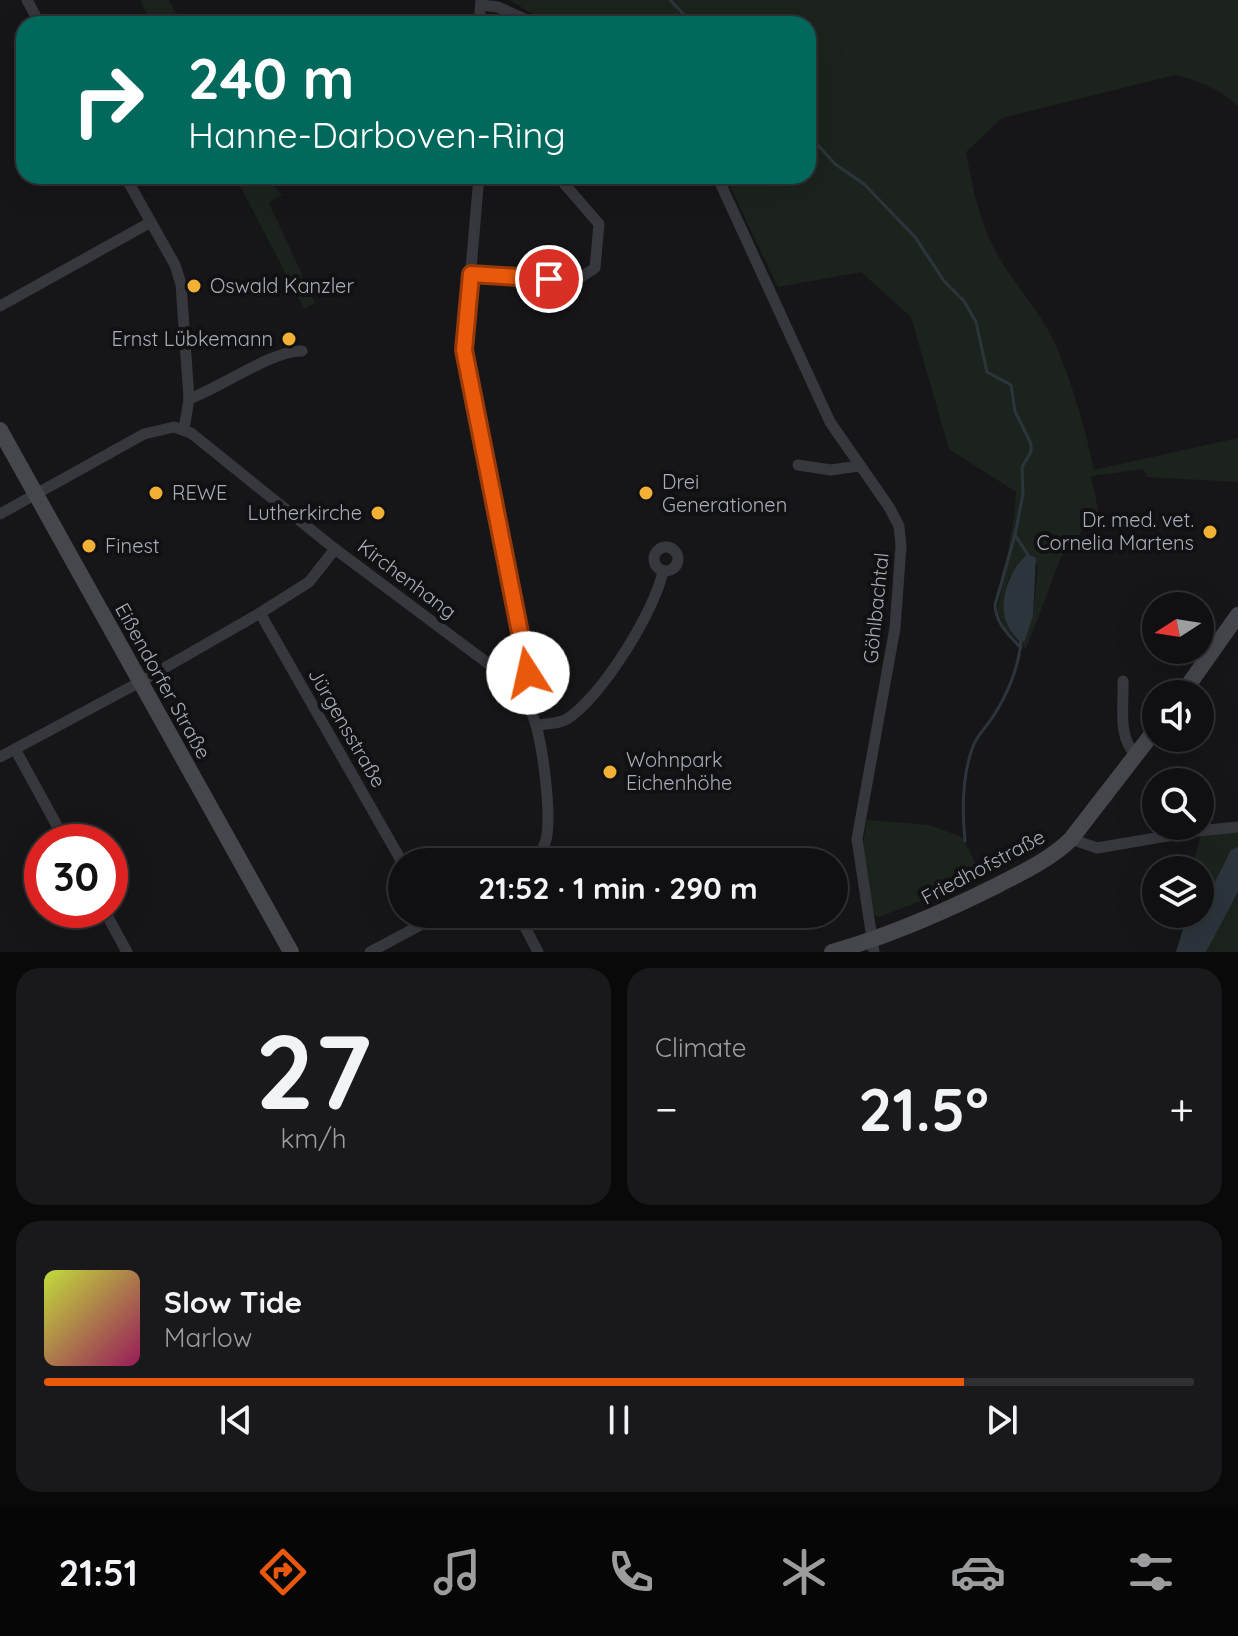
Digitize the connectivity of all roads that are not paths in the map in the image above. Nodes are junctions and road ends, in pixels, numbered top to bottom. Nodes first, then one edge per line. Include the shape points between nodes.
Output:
1 (481, 2) edge
2 (518, 16) edge
3 (130, 184) edge
4 (478, 184) edge
5 (564, 184) edge
6 (721, 184) edge
7 (151, 222) junction
8 (471, 274) junction
9 (0, 306) edge
10 (302, 351) dead end
11 (189, 399) junction
12 (184, 429) junction
13 (0, 430) edge
14 (798, 465) dead end
15 (859, 466) junction
16 (36, 494) junction
17 (0, 514) edge
18 (335, 549) junction
19 (663, 571) dead end
20 (260, 613) junction
21 (1238, 615) edge
22 (1192, 680) edge
23 (1123, 681) dead end
24 (140, 682) junction
25 (517, 685) junction
26 (536, 725) junction
27 (1142, 747) edge
28 (17, 754) junction
29 (1136, 755) junction
30 (0, 757) edge
31 (56, 824) edge
32 (1238, 827) edge
33 (1071, 839) junction
34 (394, 848) edge
35 (542, 848) edge
36 (114, 928) edge
37 (412, 928) edge
38 (526, 928) edge
39 (872, 947) edge
40 (127, 952) edge
41 (291, 952) edge
42 (370, 952) edge
43 (538, 952) edge
44 (832, 952) edge

1 - 2 street
3 - 7 street
4 - 8 street
5 - 8 street via 599,224 595,268 575,281
6 - 15 street, Göhlbachtal via 830,422
7 - 9 street
7 - 11 street via 181,284
8 - 25 street via 467,364 528,673
10 - 11 street via 281,354
11 - 12 street
12 - 16 street via 144,434
12 - 18 street, Kirchenhang
13 - 16 main road, Eißendorfer Straße
14 - 15 street via 831,470
15 - 39 street, Göhlbachtal via 899,526 901,546 895,628 857,839
16 - 17 street
16 - 24 main road, Eißendorfer Straße
18 - 20 street via 309,582
18 - 25 street, Kirchenhang
19 - 26 street via 650,608 587,702 566,720
20 - 24 street
20 - 34 street, Jürgensstraße
21 - 22 main road
23 - 29 street via 1124,731
24 - 28 street
24 - 41 main road, Eißendorfer Straße
25 - 26 street, Kirchenhang
26 - 35 street, Kirchenhang via 545,778 547,831
27 - 29 main road, Friedhofstraße
28 - 30 street
28 - 31 street
29 - 33 main road, Friedhofstraße
32 - 33 street via 1089,847
33 - 39 main road, Friedhofstraße via 1016,875
36 - 40 street
37 - 42 street
38 - 43 street
39 - 44 main road, Friedhofstraße

